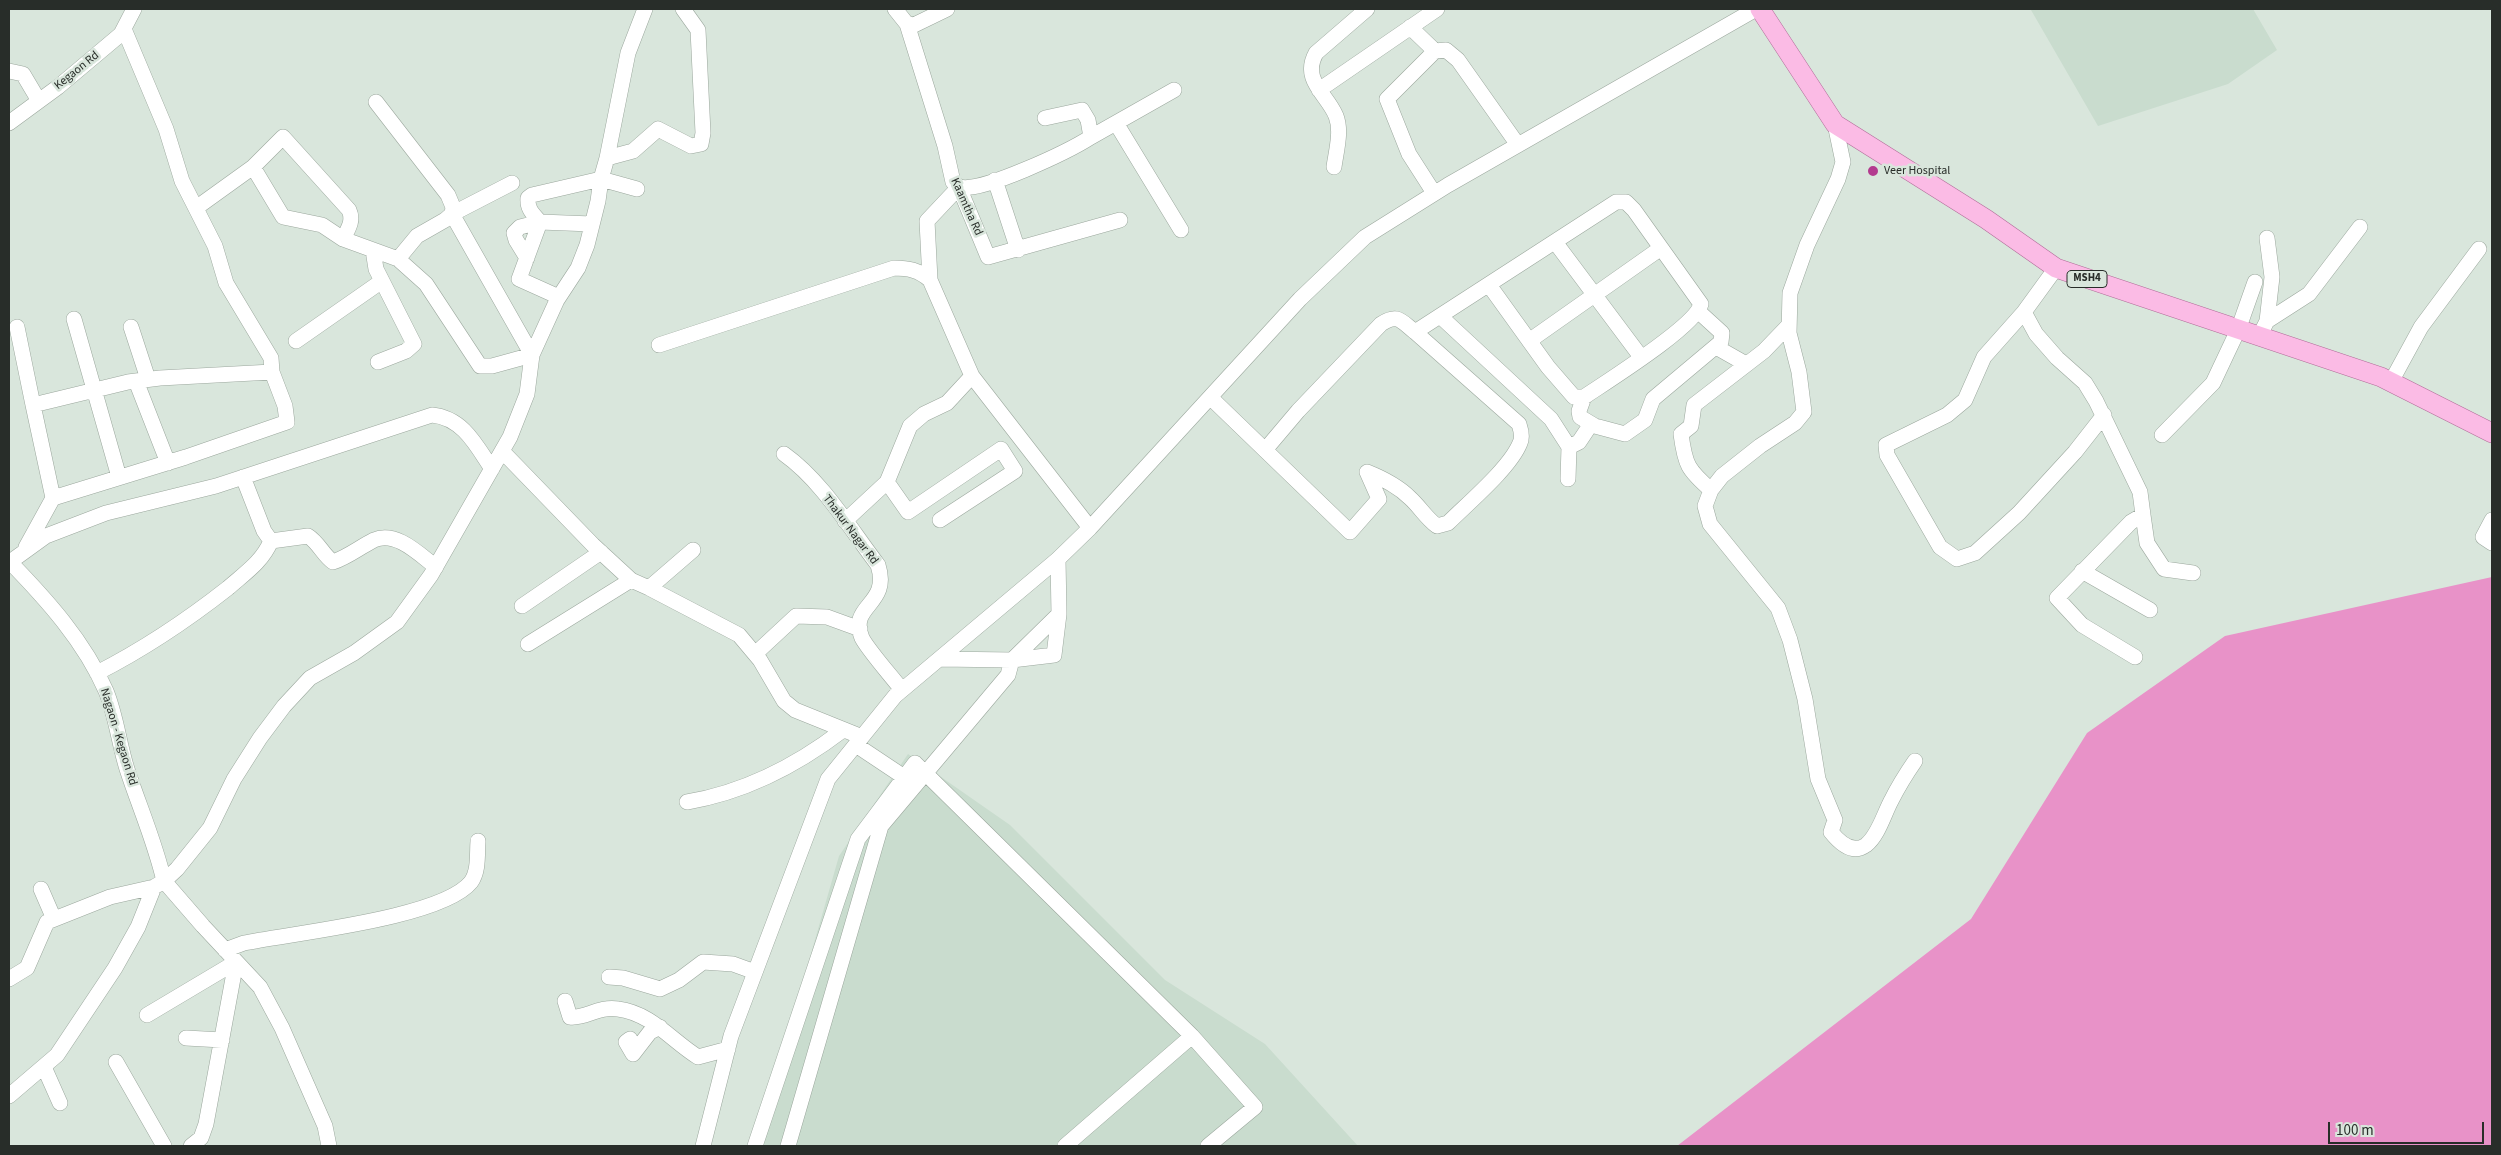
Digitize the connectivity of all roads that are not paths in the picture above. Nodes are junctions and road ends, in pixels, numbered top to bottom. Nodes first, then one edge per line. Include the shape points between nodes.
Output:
1 (134, 9) edge
2 (645, 9) edge
3 (683, 9) edge
4 (895, 9) edge
5 (947, 9) edge
6 (1437, 9) edge
7 (1756, 9) edge
8 (1760, 9) edge
9 (1364, 10) edge
10 (907, 24) junction
11 (1410, 27) junction
12 (124, 29) junction
13 (1435, 51) junction
14 (9, 72) edge
15 (1174, 90) dead end
16 (1319, 90) junction
17 (39, 102) junction
18 (376, 102) dead end
19 (1045, 118) dead end
20 (9, 123) edge
21 (1116, 123) junction
22 (1835, 124) junction
23 (1091, 138) junction
24 (1518, 145) junction
25 (607, 158) junction
26 (253, 167) junction
27 (1334, 167) dead end
28 (600, 179) junction
29 (995, 180) junction
30 (512, 183) dead end
31 (959, 187) junction
32 (637, 189) dead end
33 (1434, 193) junction
34 (196, 208) junction
35 (452, 214) junction
36 (1120, 220) dead end
37 (540, 222) junction
38 (592, 224) junction
39 (2360, 227) dead end
40 (1181, 230) dead end
41 (2267, 238) dead end
42 (343, 239) junction
43 (1555, 242) junction
44 (1661, 248) junction
45 (2479, 249) dead end
46 (374, 250) junction
47 (1018, 250) junction
48 (398, 260) junction
49 (2056, 268) junction
50 (930, 280) junction
51 (382, 282) junction
52 (2255, 282) dead end
53 (1489, 285) junction
54 (559, 296) junction
55 (1595, 296) junction
56 (1699, 312) junction
57 (2024, 312) junction
58 (1440, 316) junction
59 (74, 319) dead end
60 (1788, 326) junction
61 (17, 327) dead end
62 (131, 327) dead end
63 (2263, 329) junction
64 (2238, 330) junction
65 (1415, 332) junction
66 (296, 341) dead end
67 (1529, 341) junction
68 (659, 345) dead end
69 (1716, 347) junction
70 (532, 355) junction
71 (1641, 357) junction
72 (378, 362) dead end
73 (1746, 364) junction
74 (272, 372) junction
75 (972, 376) junction
76 (142, 380) junction
77 (2391, 382) junction
78 (94, 390) junction
79 (1211, 398) junction
80 (1584, 398) junction
81 (33, 405) junction
82 (2104, 415) junction
83 (1591, 424) junction
84 (2492, 433) edge
85 (2162, 435) dead end
86 (1018, 438) junction
87 (1569, 447) junction
88 (1001, 449) junction
89 (1265, 450) junction
90 (502, 451) junction
91 (784, 454) dead end
92 (168, 463) junction
93 (492, 469) junction
94 (119, 477) junction
95 (243, 477) junction
96 (1568, 479) dead end
97 (887, 482) junction
98 (1711, 490) junction
99 (53, 498) junction
100 (2143, 515) junction
101 (940, 520) dead end
102 (2492, 520) edge
103 (845, 521) junction
104 (1090, 528) junction
105 (272, 541) junction
106 (2492, 542) edge
107 (694, 550) dead end
108 (24, 552) junction
109 (600, 552) junction
110 (1058, 559) junction
111 (9, 561) edge
112 (436, 567) junction
113 (2082, 571) junction
114 (2193, 573) dead end
115 (631, 580) junction
116 (649, 588) junction
117 (522, 606) dead end
118 (2150, 610) dead end
119 (1059, 614) junction
120 (860, 629) junction
121 (528, 644) dead end
122 (755, 654) junction
123 (2135, 657) dead end
124 (939, 659) junction
125 (1012, 660) junction
126 (96, 673) junction
127 (902, 690) junction
128 (843, 730) junction
129 (859, 741) junction
130 (1915, 761) dead end
131 (925, 773) junction
132 (904, 777) junction
133 (687, 802) dead end
134 (478, 841) dead end
135 (159, 884) junction
136 (41, 888) dead end
137 (54, 919) junction
138 (225, 950) junction
139 (236, 962) junction
140 (756, 972) junction
141 (609, 977) dead end
142 (9, 979) edge
143 (566, 1001) dead end
144 (595, 1010) junction
145 (147, 1016) dead end
146 (604, 1024) dead end
147 (660, 1027) junction
148 (1192, 1036) junction
149 (186, 1038) dead end
150 (630, 1039) dead end
151 (222, 1040) junction
152 (728, 1049) junction
153 (116, 1062) dead end
154 (44, 1067) junction
155 (9, 1096) edge
156 (60, 1103) dead end
157 (164, 1146) edge
158 (191, 1146) edge
159 (329, 1146) edge
160 (703, 1146) edge
161 (755, 1146) edge
162 (788, 1146) edge
163 (1065, 1146) edge
164 (1208, 1146) edge

1 - 12 street, Kegaon Rd
2 - 25 street via 628,53
3 - 25 street via 698,30 703,133 700,144 691,146 658,129 633,151
4 - 10 street
5 - 10 street via 914,25
6 - 11 street
7 - 24 street
8 - 22 main road, MSH4
9 - 16 street via 1316,54 1312,79
10 - 31 street, Kaamtha Rd via 953,182
11 - 13 street
11 - 16 street
12 - 17 street, Kegaon Rd via 99,54
12 - 34 street via 166,129 182,181
13 - 24 street via 1446,50 1458,60
13 - 33 street via 1387,100 1409,154
14 - 17 street via 22,74
15 - 21 street
16 - 27 street via 1336,117 1338,137
17 - 20 street, Kegaon Rd
18 - 35 street via 448,195
19 - 23 street via 1082,110 1088,120
21 - 23 street
21 - 40 street
22 - 49 main road, MSH4 via 1986,219
22 - 60 street via 1842,162 1790,292
23 - 29 street via 1068,152
24 - 33 street
25 - 28 street
26 - 34 street
26 - 42 street via 284,217 322,225
26 - 42 street via 283,137 349,210 350,226
28 - 32 street
28 - 37 street via 532,195 528,198 530,212
28 - 38 street
29 - 31 street via 966,189
29 - 47 street
30 - 35 street
31 - 47 street, Kaamtha Rd via 988,257
31 - 50 street via 927,221
33 - 79 street via 1365,237 1300,299
34 - 74 street via 214,246 226,283 271,358
35 - 48 street via 417,236
35 - 70 street
36 - 47 street, Kaamtha Rd
37 - 38 street
37 - 54 street via 520,227 514,233 526,258 519,279
38 - 54 street via 578,268
39 - 63 street via 2309,294
41 - 63 street via 2272,277
42 - 46 street
43 - 44 street via 1616,202 1626,202
43 - 53 street
43 - 55 street
44 - 55 street
44 - 56 street via 1701,304
45 - 77 street via 2421,327
46 - 48 street
46 - 51 street
48 - 70 street via 426,284 480,366
49 - 57 street
49 - 64 main road, MSH4
50 - 68 street via 922,273 894,268
50 - 75 street
51 - 66 street
51 - 72 street via 414,344 406,351
52 - 64 street
53 - 58 street
53 - 67 street
54 - 70 street
55 - 67 street
55 - 71 street
56 - 69 street via 1722,333 1721,342
56 - 71 street
57 - 82 street via 2036,334 2085,383
57 - 82 street via 1984,357 1965,400 1947,415 1886,445 1887,455 1940,547 1957,559 1975,553 2043,488
58 - 65 street
58 - 87 street via 1551,419
59 - 78 street
60 - 73 street
60 - 98 street via 1804,412 1795,423 1722,476
61 - 81 street
62 - 76 street
63 - 64 main road, MSH4
63 - 77 main road, MSH4
64 - 85 street via 2213,383
65 - 89 street via 1397,318 1381,324
65 - 89 street via 1519,424 1522,434 1520,444 1502,469 1448,523 1437,526 1394,485 1366,472 1379,499 1350,532
67 - 80 street via 1574,397
69 - 73 street
69 - 83 street via 1653,399 1644,420 1634,429 1625,434
70 - 90 street via 528,394
71 - 80 street
73 - 98 street via 1694,404 1691,426 1681,434 1684,458 1692,474
74 - 76 street
74 - 92 street via 285,406 287,422
75 - 86 street
75 - 97 street via 947,403 924,414 910,426
76 - 78 street
76 - 92 street
77 - 84 main road, MSH4
78 - 81 street
78 - 94 street
79 - 89 street
79 - 104 street
80 - 83 street via 1580,417
81 - 99 street
82 - 100 street via 2140,492
83 - 87 street via 1578,442
86 - 88 street
86 - 104 street
87 - 96 street
88 - 97 street via 908,512
88 - 101 street via 1015,471
90 - 93 street
90 - 109 street
91 - 103 street, Thakur Nagar Rd via 800,467
92 - 94 street
93 - 95 street via 464,429 444,416 432,415
93 - 112 street
94 - 99 street
95 - 105 street via 264,531
95 - 108 street via 106,513 53,532
97 - 103 street
98 - 130 street via 1705,506 1710,524 1778,608 1790,640 1818,779 1835,820 1831,832 1841,845 1854,849 1870,841
99 - 108 street
100 - 113 street via 2131,522
100 - 114 street via 2147,543 2164,569
102 - 106 street via 2483,537
103 - 120 street, Thakur Nagar Rd via 878,565 881,576 879,593 864,610
104 - 110 street
105 - 112 street via 308,536 333,562 350,556 377,539 396,539
105 - 126 street via 264,557 207,604 136,653
107 - 116 street
108 - 111 street
109 - 115 street
109 - 117 street
110 - 119 street
110 - 124 street
111 - 126 street, Nagaon - Kegaon Rd via 75,636
112 - 135 street via 397,622 354,653 310,678 284,706 234,779 210,828 177,869
113 - 118 street
113 - 123 street via 2057,598 2082,624
115 - 116 street
115 - 121 street
116 - 122 street via 739,635
119 - 125 street
119 - 125 street via 1054,655
120 - 122 street via 827,617 796,616
120 - 127 street via 863,640
122 - 128 street via 784,701 795,710
124 - 125 street
124 - 127 street
125 - 131 street via 1008,675
126 - 135 street, Nagaon - Kegaon Rd via 107,692 127,768 156,849
127 - 129 street
128 - 129 street
128 - 133 street via 802,760 775,774 728,793
129 - 132 street
129 - 140 street via 828,779
131 - 132 street via 915,763
131 - 148 street
131 - 162 street via 881,826
132 - 161 street via 858,839
134 - 138 street via 477,866 471,882 455,894 418,911 244,943
135 - 137 street via 110,897
135 - 138 street
135 - 154 street via 115,968 57,1056
136 - 137 street
137 - 142 street via 47,922 27,968
138 - 139 street
139 - 145 street
139 - 151 street
139 - 159 street via 260,987 282,1028 325,1126
140 - 141 street via 733,964 703,962 660,989
140 - 152 street
143 - 144 street via 570,1017 579,1018
144 - 146 street via 606,1018
144 - 147 street via 619,1009
147 - 150 street via 650,1032 633,1054 626,1042
147 - 152 street via 681,1047 698,1056
148 - 163 street
148 - 164 street via 1255,1107
149 - 151 street
151 - 158 street via 206,1124 201,1138
152 - 160 street
153 - 157 street
154 - 155 street
154 - 156 street

